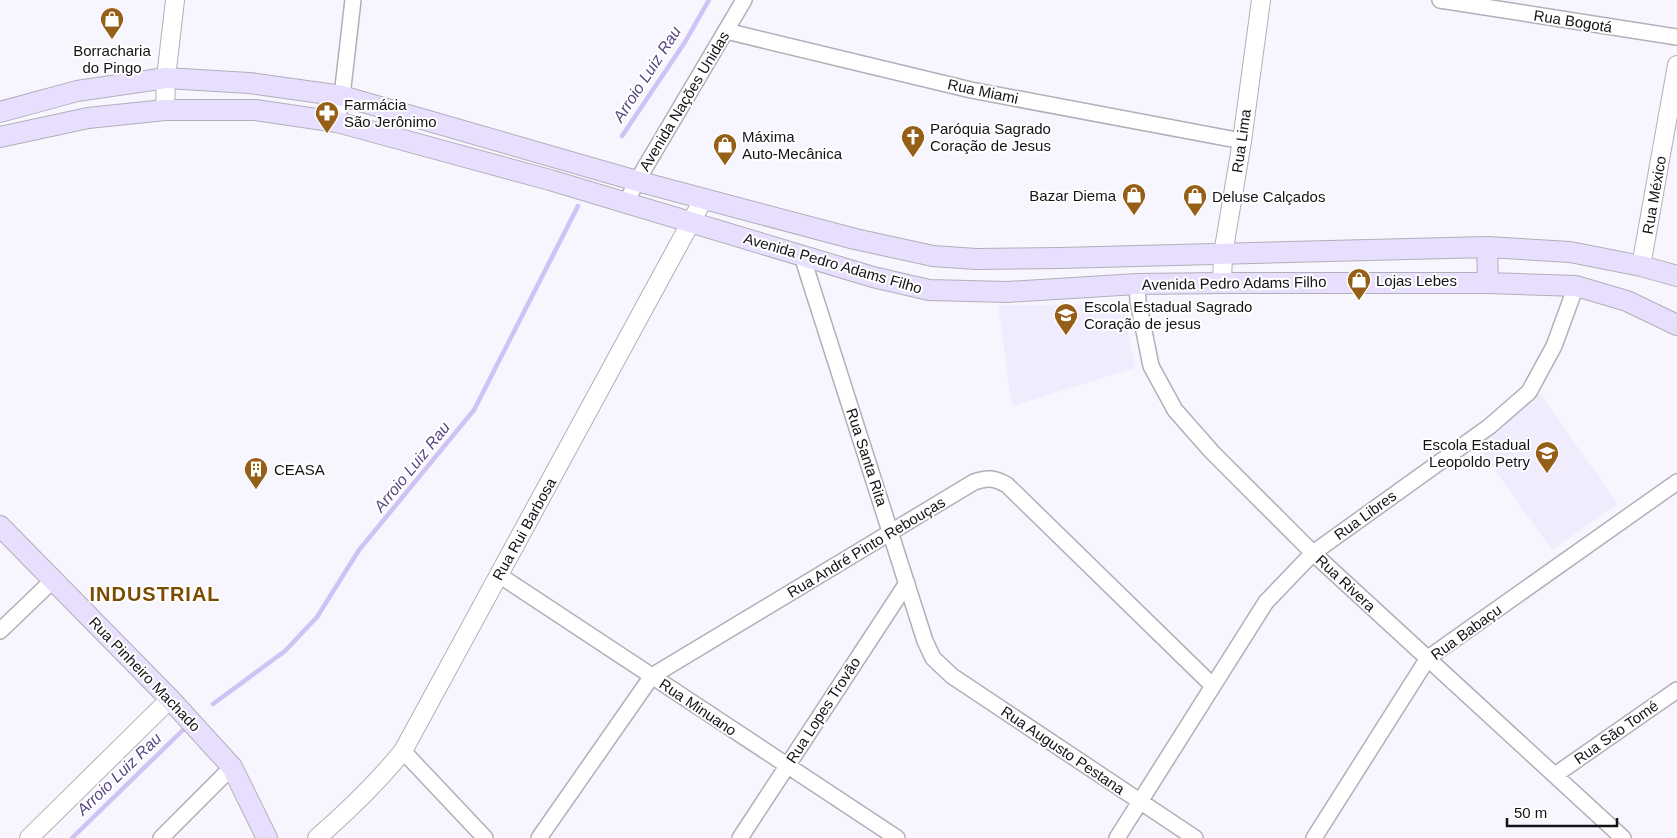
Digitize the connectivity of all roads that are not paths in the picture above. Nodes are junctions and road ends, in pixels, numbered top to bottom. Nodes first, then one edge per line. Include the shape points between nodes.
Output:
1 (175, 0) edge
2 (353, 0) edge
3 (744, 0) edge
4 (1261, 0) edge
5 (1440, 0) edge
6 (726, 32) junction
7 (1677, 37) edge
8 (1677, 66) edge
9 (166, 78) junction
10 (342, 96) junction
11 (165, 110) junction
12 (0, 112) edge
13 (338, 122) junction
14 (0, 137) edge
15 (1242, 141) junction
16 (503, 142) junction
17 (496, 165) junction
18 (637, 181) junction
19 (704, 198) junction
20 (626, 203) junction
21 (691, 222) junction
22 (1487, 247) junction
23 (1382, 251) junction
24 (1223, 254) junction
25 (802, 256) junction
26 (1641, 266) junction
27 (1677, 276) edge
28 (1381, 282) junction
29 (1222, 283) junction
30 (1488, 283) junction
31 (1137, 284) junction
32 (1576, 286) junction
33 (1677, 325) edge
34 (1677, 482) edge
35 (0, 526) edge
36 (891, 532) junction
37 (1313, 553) junction
38 (499, 575) junction
39 (53, 580) junction
40 (907, 583) junction
41 (0, 631) edge
42 (933, 658) joint
43 (1428, 658) junction
44 (652, 676) junction
45 (1212, 686) junction
46 (1677, 690) edge
47 (170, 698) junction
48 (403, 751) junction
49 (786, 766) junction
50 (232, 767) junction
51 (1555, 775) junction
52 (1140, 802) junction
53 (29, 838) edge
54 (161, 838) edge
55 (267, 838) edge
56 (316, 838) edge
57 (485, 838) edge
58 (538, 838) edge
59 (740, 838) edge
60 (897, 838) edge
61 (1117, 838) edge
62 (1195, 838) edge
63 (1314, 838) edge
64 (1622, 838) edge

1 - 9 street
2 - 10 street
3 - 6 street, Avenida Nações Unidas
4 - 15 street, Rua Lima
5 - 7 street, Rua Bogotá
6 - 15 street, Rua Miami via 971,90
6 - 18 street, Avenida Nações Unidas
8 - 26 street, Rua México
9 - 10 main road, Avenida Pedro Adams Filho via 249,83
9 - 11 street
9 - 12 main road, Avenida Pedro Adams Filho via 77,91
10 - 13 street
10 - 16 main road, Avenida Pedro Adams Filho
11 - 13 main road, Avenida Pedro Adams Filho via 255,110
11 - 14 main road, Avenida Pedro Adams Filho via 88,118
13 - 17 main road, Avenida Pedro Adams Filho
15 - 24 street, Rua Lima
16 - 17 main road
16 - 18 main road, Avenida Pedro Adams Filho
17 - 20 main road, Avenida Pedro Adams Filho
18 - 19 main road, Avenida Pedro Adams Filho
18 - 20 street, Avenida Nações Unidas
19 - 21 street, Rua Rui Barbosa
19 - 24 main road, Avenida Pedro Adams Filho via 854,239 933,256 976,259
20 - 21 main road, Avenida Pedro Adams Filho
21 - 25 main road, Avenida Pedro Adams Filho
21 - 38 street, Rua Rui Barbosa
22 - 23 main road, Avenida Pedro Adams Filho
22 - 26 main road, Avenida Pedro Adams Filho via 1570,252
22 - 30 main road
23 - 24 main road, Avenida Pedro Adams Filho
23 - 28 main road
24 - 29 street, Rua Lima
25 - 31 main road, Avenida Pedro Adams Filho via 930,290 1007,292
25 - 36 street, Rua Santa Rita
26 - 27 main road, Avenida Pedro Adams Filho
28 - 29 main road, Avenida Pedro Adams Filho
28 - 30 main road, Avenida Pedro Adams Filho
29 - 31 main road, Avenida Pedro Adams Filho
30 - 32 main road, Avenida Pedro Adams Filho
31 - 37 street, Rua Rivera via 1151,366 1176,410 1212,452
32 - 33 main road, Avenida Pedro Adams Filho via 1627,301
32 - 37 street, Rua Libres via 1554,346 1529,392 1490,426
34 - 43 street, Rua Babaçu
35 - 39 main road, Rua Pinheiro Machado
36 - 40 street, Rua Santa Rita
36 - 44 street, Rua André Pinto Rebouças
36 - 45 street, Rua André Pinto Rebouças via 974,482 989,478 998,480 1007,485
37 - 43 street, Rua Rivera
37 - 45 street, Rua Libres via 1266,602
38 - 44 street, Rua Minuano
38 - 48 street, Rua Rui Barbosa
39 - 41 street
39 - 47 main road, Rua Pinheiro Machado
40 - 42 street, Rua Santa Rita
40 - 49 street, Rua Lopes Trovão
42 - 52 street, Rua Augusto Pestana via 952,676
43 - 51 street, Rua Rivera
43 - 63 street, Rua Babaçu
44 - 49 street, Rua Minuano
44 - 58 street, Rua André Pinto Rebouças
45 - 52 street, Rua Libres
46 - 51 street, Rua São Tomé
47 - 50 main road, Rua Pinheiro Machado
47 - 53 street
48 - 56 street, Rua Rui Barbosa via 385,774
48 - 57 street
49 - 59 street, Rua Lopes Trovão
49 - 60 street, Rua Minuano
50 - 54 street
50 - 55 main road, Rua Pinheiro Machado
51 - 64 street, Rua Rivera
52 - 61 street, Rua Libres
52 - 62 street, Rua Augusto Pestana

